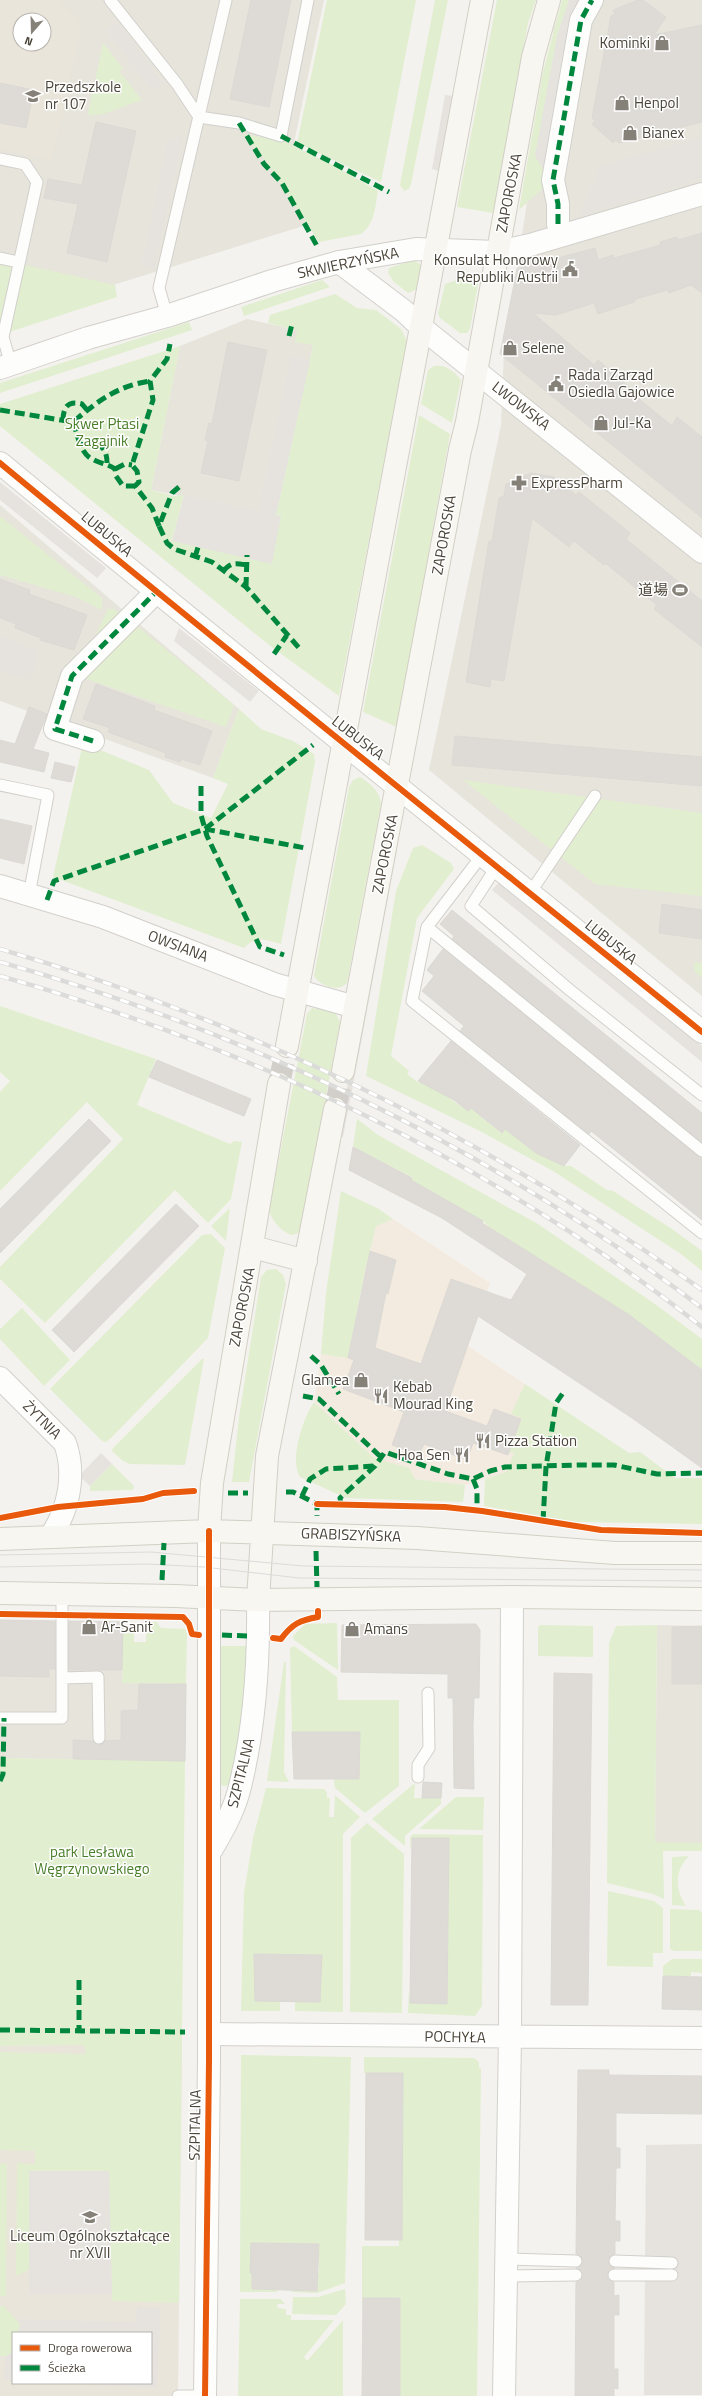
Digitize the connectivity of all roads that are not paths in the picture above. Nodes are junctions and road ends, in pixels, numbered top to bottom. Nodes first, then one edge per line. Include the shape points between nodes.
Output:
1 (110, 0) edge
2 (226, 0) edge
3 (308, 0) edge
4 (482, 0) edge
5 (549, 0) edge
6 (592, 0) edge
7 (199, 117) junction
8 (0, 159) edge
9 (702, 194) edge
10 (558, 230) junction
11 (437, 249) junction
12 (497, 252) junction
13 (0, 258) edge
14 (18, 262) junction
15 (339, 262) junction
16 (166, 316) junction
17 (422, 328) junction
18 (6, 367) edge
19 (475, 370) junction
20 (0, 463) edge
21 (702, 552) edge
22 (156, 592) junction
23 (93, 741) dead end
24 (345, 744) junction
25 (0, 785) edge
26 (398, 785) junction
27 (595, 796) dead end
28 (490, 860) junction
29 (0, 886) edge
30 (530, 893) junction
31 (29, 895) junction
32 (427, 927) junction
33 (297, 991) junction
34 (355, 1007) junction
35 (702, 1032) edge
36 (287, 1046) tunnel mouth
37 (343, 1071) tunnel mouth
38 (279, 1084) tunnel mouth
39 (702, 1095) edge
40 (335, 1109) tunnel mouth
41 (702, 1151) edge
42 (702, 1233) edge
43 (253, 1247) junction
44 (306, 1261) junction
45 (2, 1385) edge
46 (209, 1531) junction
47 (262, 1532) junction
48 (50, 1537) junction
49 (0, 1538) edge
50 (702, 1553) edge
51 (0, 1593) edge
52 (62, 1596) junction
53 (512, 1597) junction
54 (210, 1598) junction
55 (702, 1599) edge
56 (258, 1600) junction
57 (62, 1678) junction
58 (428, 1693) dead end
59 (0, 1718) edge
60 (99, 1738) dead end
61 (418, 1777) dead end
62 (208, 1855) junction
63 (209, 2034) junction
64 (510, 2037) junction
65 (702, 2038) edge
66 (576, 2261) dead end
67 (615, 2261) dead end
68 (672, 2263) dead end
69 (506, 2268) junction
70 (576, 2275) dead end
71 (614, 2275) dead end
72 (672, 2275) dead end
73 (178, 2396) edge
74 (205, 2396) edge
75 (504, 2396) edge

1 - 7 lane via 177,84
2 - 7 lane
3 - 7 lane via 281,136 239,123
4 - 11 main road
5 - 12 main road, ZAPOROSKA via 533,57
6 - 10 street via 581,20 553,180 558,204
7 - 16 lane via 159,288
8 - 14 lane via 25,164 38,182
9 - 10 street, SKWIERZYŃSKA
10 - 12 street, SKWIERZYŃSKA
11 - 12 street, SKWIERZYŃSKA
11 - 15 street, SKWIERZYŃSKA via 377,254
11 - 17 main road
12 - 19 main road, ZAPOROSKA
13 - 14 lane
14 - 18 lane via 3,337
15 - 16 street, SKWIERZYŃSKA
15 - 17 street, LWOWSKA via 404,311
16 - 18 street, SKWIERZYŃSKA via 88,338
17 - 19 street, LWOWSKA
17 - 24 main road
19 - 21 street, LWOWSKA
19 - 26 main road, ZAPOROSKA
20 - 22 street, LUBUSKA
22 - 23 street via 72,676 55,729
22 - 24 street, LUBUSKA
24 - 26 street, LUBUSKA
24 - 33 main road
25 - 31 lane via 48,795
26 - 28 street, LUBUSKA
26 - 34 main road, ZAPOROSKA
27 - 30 lane
28 - 30 street, LUBUSKA
28 - 32 lane
28 - 39 lane via 471,906 571,991
29 - 31 street, OWSIANA
30 - 35 street, LUBUSKA
31 - 33 street, OWSIANA via 103,917
32 - 41 lane
32 - 42 lane via 412,1001
33 - 34 street, OWSIANA
33 - 36 main road
34 - 37 main road, ZAPOROSKA
38 - 43 main road, ZAPOROSKA
40 - 44 main road
43 - 44 main road
43 - 46 main road, ZAPOROSKA via 212,1483
44 - 47 main road via 267,1456
45 - 48 street, ŻYTNIA via 65,1443 69,1453 70,1481 66,1506
46 - 47 main road, GRABISZYŃSKA
46 - 48 main road, GRABISZYŃSKA
46 - 54 street
47 - 50 main road, GRABISZYŃSKA via 417,1538 615,1552
47 - 56 main road
48 - 49 main road, GRABISZYŃSKA
51 - 52 main road
52 - 54 main road
52 - 57 lane
53 - 55 main road
53 - 56 main road
53 - 64 street
54 - 56 main road
54 - 62 street
56 - 62 street, SZPITALNA via 258,1653 247,1755 234,1806
57 - 59 lane via 62,1718
57 - 60 lane via 98,1677
58 - 61 lane via 428,1748 418,1764
62 - 63 street, SZPITALNA
63 - 64 street, POCHYŁA
63 - 74 street, SZPITALNA
64 - 65 street, POCHYŁA
64 - 69 street
66 - 69 lane
67 - 68 lane
69 - 70 lane
69 - 75 street
71 - 72 lane
73 - 74 lane

